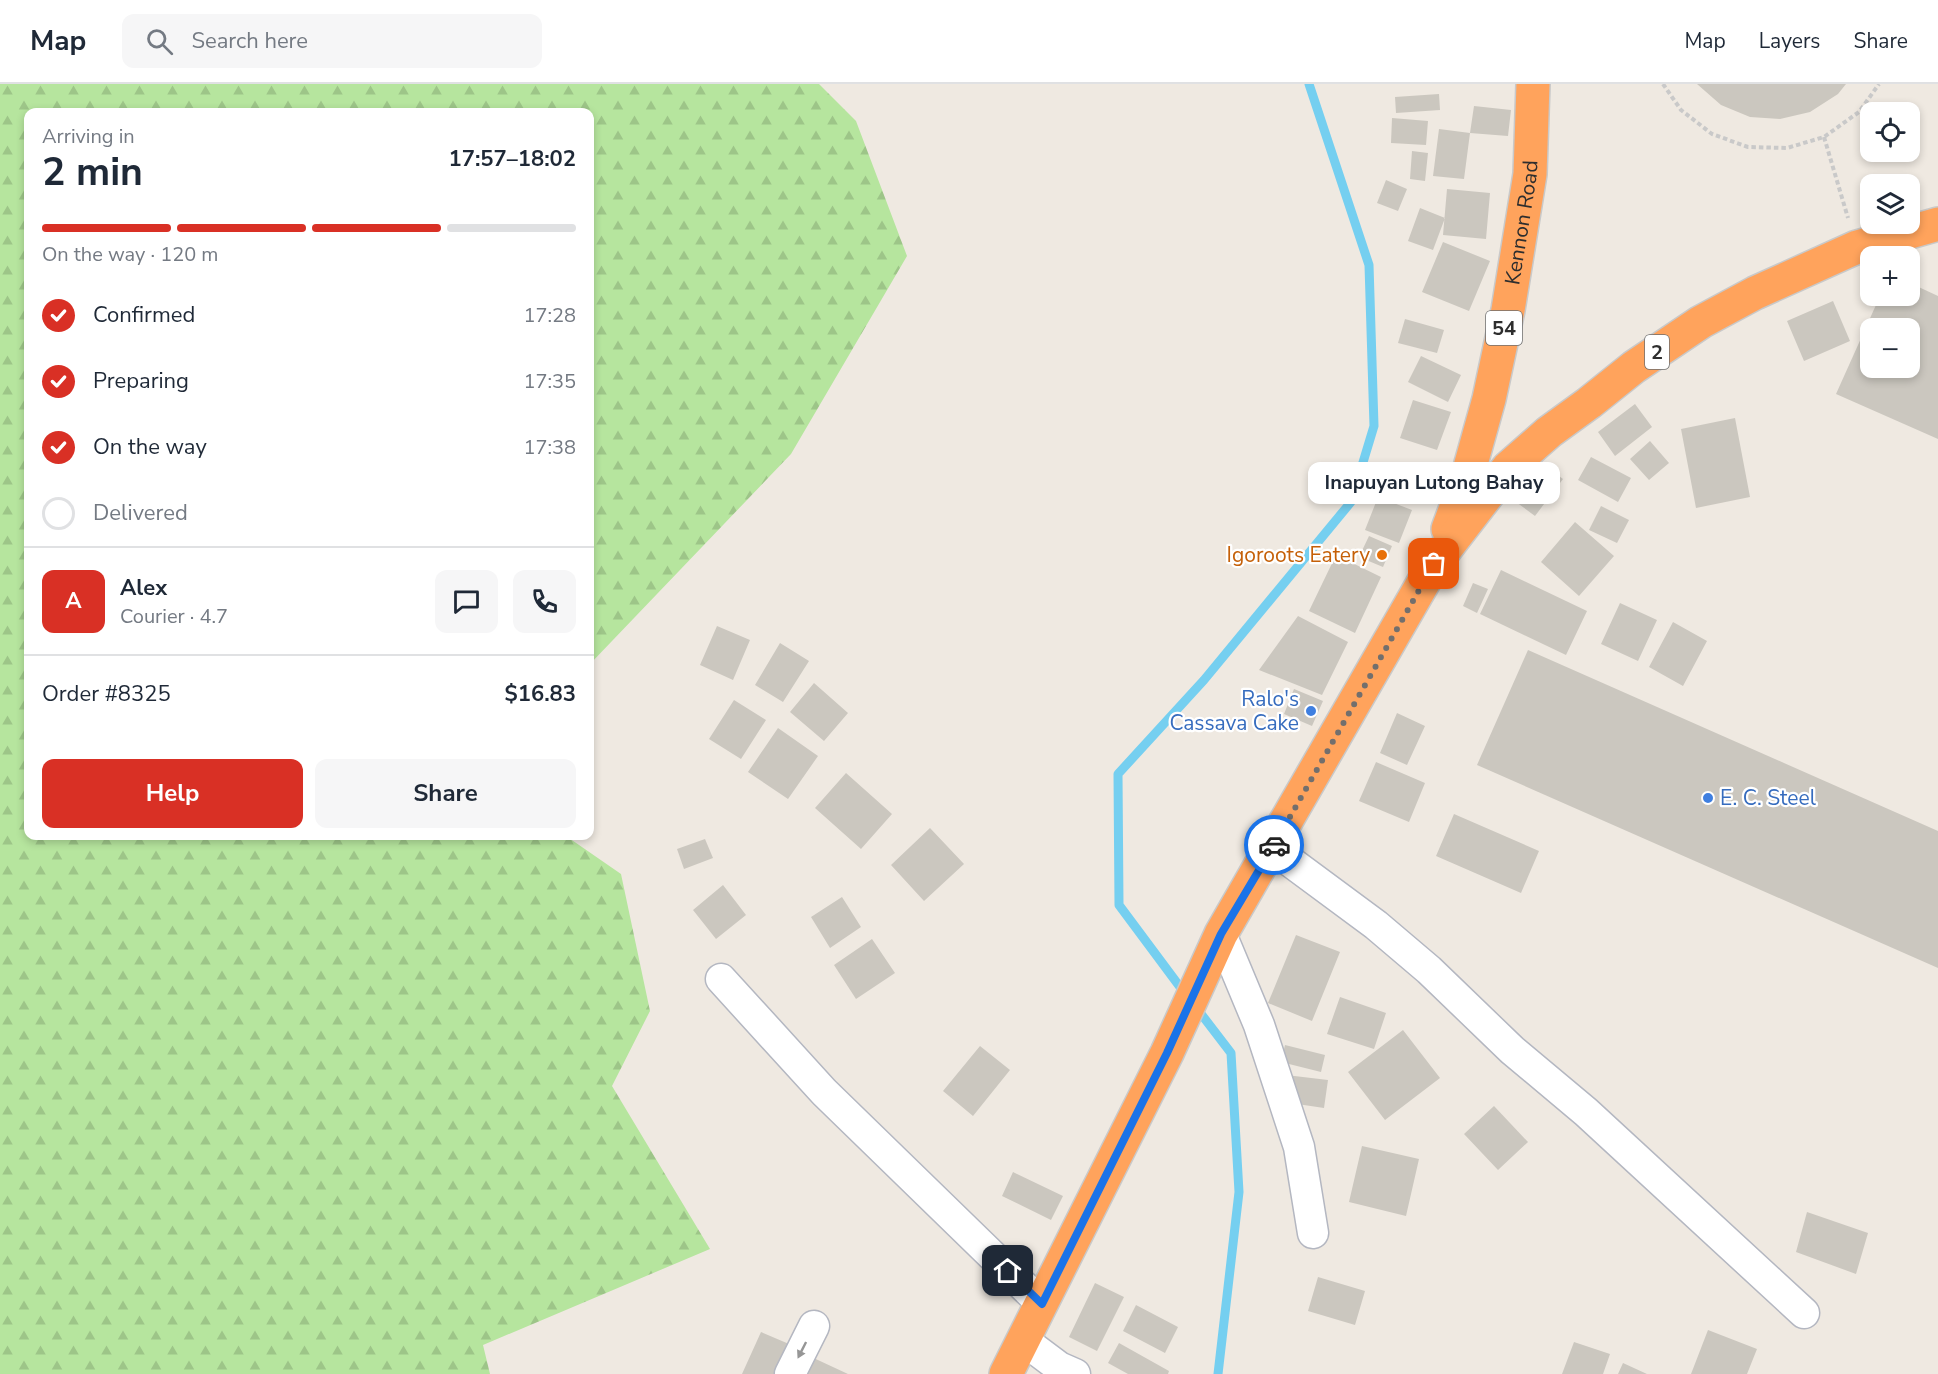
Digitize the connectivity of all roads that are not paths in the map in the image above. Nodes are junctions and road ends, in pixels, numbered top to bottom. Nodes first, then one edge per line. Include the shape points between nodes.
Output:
1 (1533, 84) edge
2 (1938, 225) edge
3 (1434, 564) junction
4 (1272, 848) junction
5 (1215, 948) junction
6 (721, 979) dead end
7 (1313, 1233) dead end
8 (1042, 1304) junction
9 (1804, 1313) dead end
10 (814, 1326) dead end
11 (1023, 1340) junction
12 (790, 1374) edge
13 (1006, 1374) edge
14 (1075, 1374) edge

1 - 3 highway, Kennon Road / 54 via 1530,174 1508,310 1467,478
2 - 3 highway, 2 via 1857,247 1755,293 1701,322 1634,367 1508,468
3 - 4 highway, 2
4 - 5 highway, 2
4 - 9 street via 1411,955
5 - 7 street via 1260,1025 1299,1147
5 - 8 highway, 2
6 - 8 street via 824,1092
8 - 11 highway, 2
10 -> 12 street
11 - 13 highway, 2
11 - 14 street

